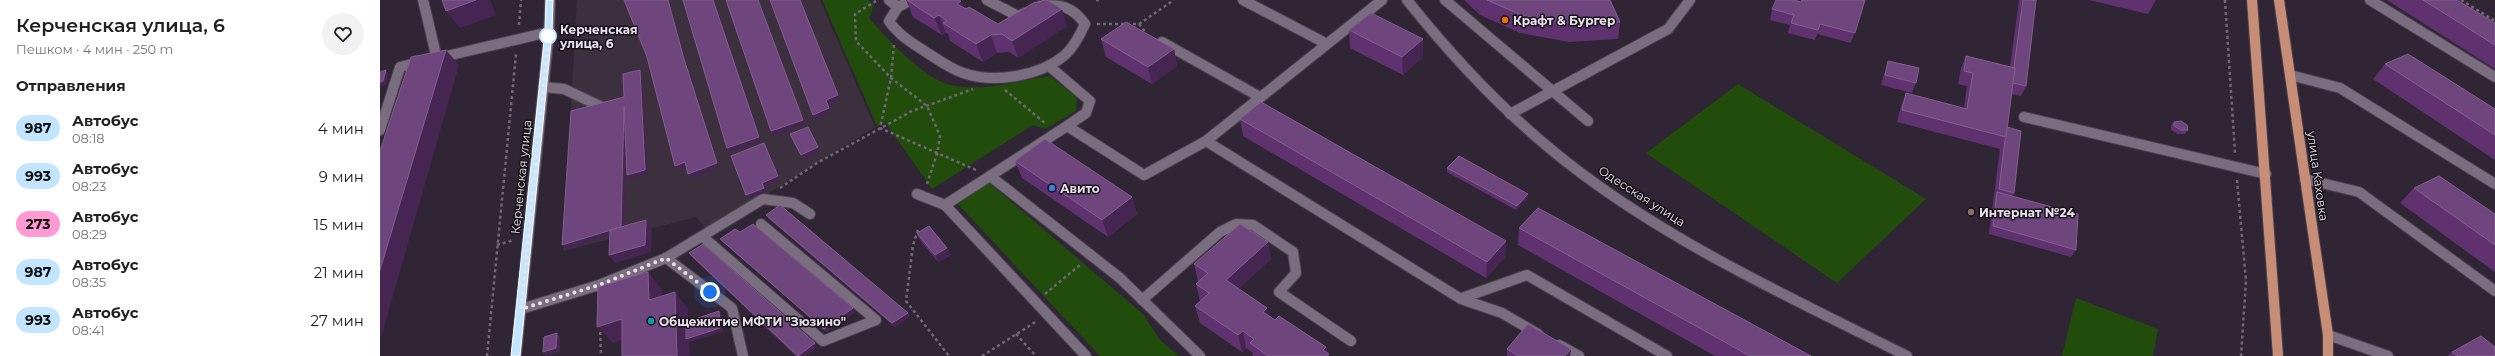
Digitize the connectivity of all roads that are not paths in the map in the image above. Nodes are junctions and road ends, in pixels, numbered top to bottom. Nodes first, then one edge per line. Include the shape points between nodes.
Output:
1 (423, 0) edge
2 (550, 0) edge
3 (889, 0) edge
4 (911, 0) edge
5 (987, 0) edge
6 (1243, 0) edge
7 (1382, 0) edge
8 (1407, 0) edge
9 (1445, 0) edge
10 (1690, 0) edge
11 (2252, 0) edge
12 (2280, 0) edge
13 (2370, 0) edge
14 (898, 7) junction
15 (549, 32) junction
16 (1146, 33) edge
17 (1327, 44) junction
18 (437, 58) junction
19 (1049, 66) junction
20 (2290, 75) junction
21 (2495, 77) edge
22 (543, 87) junction
23 (1554, 90) junction
24 (1260, 97) junction
25 (602, 107) edge
26 (1510, 114) junction
27 (2024, 118) dead end
28 (1588, 121) dead end
29 (1067, 126) junction
30 (380, 130) edge
31 (1206, 140) junction
32 (2266, 174) junction
33 (990, 176) junction
34 (2305, 179) junction
35 (2495, 184) edge
36 (917, 194) road end
37 (944, 204) junction
38 (810, 214) dead end
39 (761, 224) dead end
40 (703, 237) junction
41 (666, 258) junction
42 (607, 282) junction
43 (2495, 291) edge
44 (608, 295) edge
45 (1462, 298) junction
46 (1142, 300) junction
47 (521, 309) junction
48 (2328, 335) junction
49 (1351, 341) dead end
50 (516, 356) edge
51 (743, 356) edge
52 (1086, 356) edge
53 (1200, 356) edge
54 (1579, 356) edge
55 (1667, 356) edge
56 (1907, 356) edge
57 (2278, 356) edge
58 (2328, 356) edge
59 (2388, 356) edge

1 - 18 street
2 - 15 street, Керченская улица
3 - 14 street
4 - 14 street
5 - 19 street via 1018,16 1040,6 1058,3 1070,6 1085,24 1066,54
6 - 17 street
7 - 17 street
8 - 26 street, Одесская улица via 1468,73
9 - 23 street
10 - 23 street via 1668,29
11 - 32 main road
12 - 20 main road, улица Каховка
13 - 21 street
14 - 19 street via 889,21 896,33 951,67 969,75 992,78 1021,74
15 - 18 street
15 - 22 street, Керченская улица
16 - 24 street
17 - 24 street
18 - 30 street via 400,67
19 - 29 street via 1090,101 1086,113
20 - 34 main road, улица Каховка
20 - 35 street via 2340,88
22 - 25 street via 564,89
22 - 47 street, Керченская улица
23 - 26 street
23 - 28 street
24 - 31 street
26 - 56 street, Одесская улица via 1581,173 1639,212 1712,255
27 - 32 street
29 - 31 street via 1144,175
29 - 33 street
31 - 45 street
32 - 57 main road
33 - 37 street
33 - 46 street via 1091,255
34 - 43 street via 2359,192
34 - 48 main road, улица Каховка
36 - 37 street
37 - 52 street
38 - 40 street via 793,203 763,199
39 - 40 street via 876,320 823,341
40 - 41 street
41 - 42 street
41 - 51 street via 732,308
42 - 44 street
42 - 47 street
45 - 54 street via 1502,313
45 - 55 street via 1526,275
46 - 49 street via 1220,232 1236,224 1253,225 1293,252 1296,273 1279,292
46 - 53 street
47 - 50 street, Керченская улица
48 - 58 main road, улица Каховка
48 - 59 street

